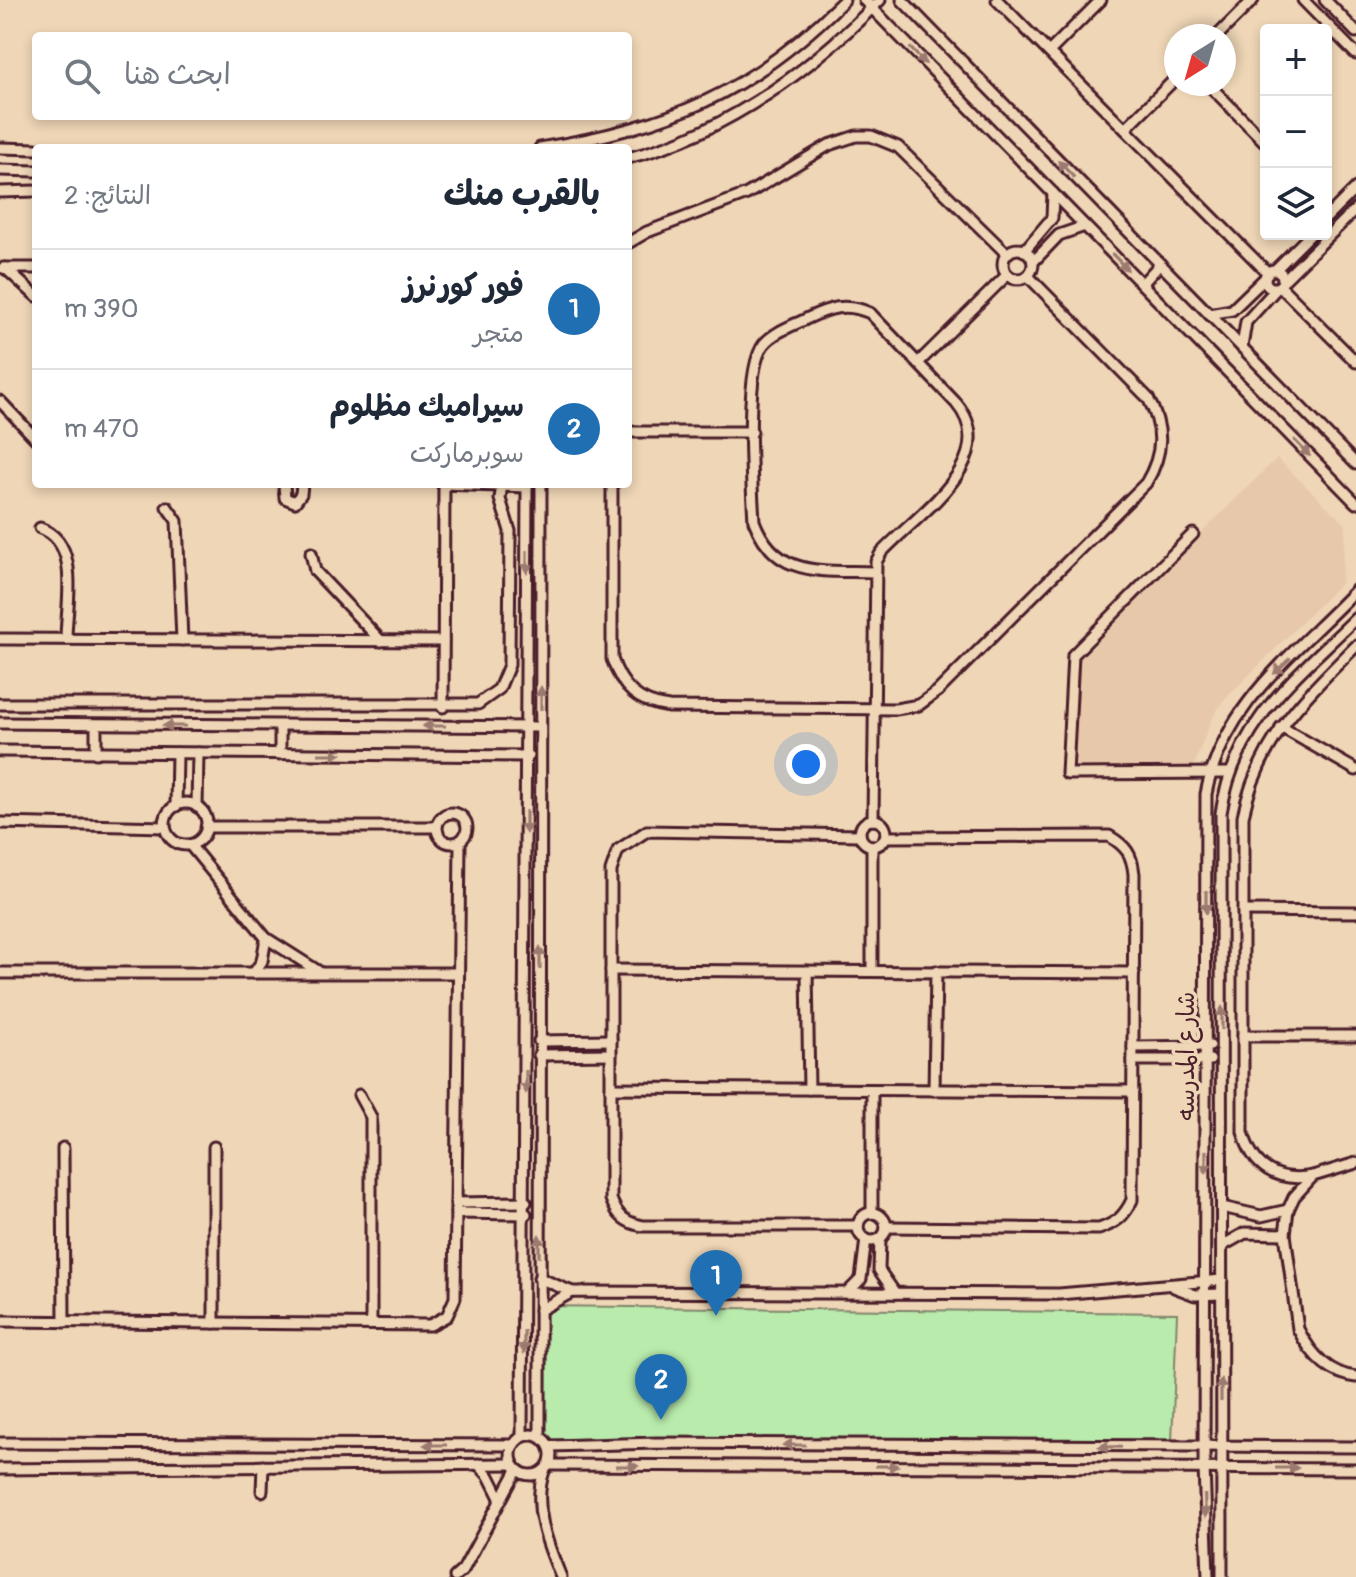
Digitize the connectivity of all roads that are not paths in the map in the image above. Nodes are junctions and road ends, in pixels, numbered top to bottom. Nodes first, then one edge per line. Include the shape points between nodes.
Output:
1 (844, 0) edge
2 (864, 0) edge
3 (880, 0) edge
4 (902, 0) edge
5 (997, 0) edge
6 (1101, 0) edge
7 (1253, 0) edge
8 (1303, 0) edge
9 (1325, 0) edge
10 (872, 8) junction
11 (1229, 24) edge
12 (1356, 32) edge
13 (1049, 52) junction
14 (1356, 52) edge
15 (1164, 90) edge
16 (1220, 96) edge
17 (1125, 129) junction
18 (1260, 137) edge
19 (564, 144) edge
20 (0, 148) edge
21 (32, 149) edge
22 (632, 157) edge
23 (0, 170) edge
24 (32, 171) edge
25 (1356, 188) edge
26 (32, 191) edge
27 (0, 192) edge
28 (1053, 193) junction
29 (1332, 208) edge
30 (1356, 209) edge
31 (1332, 213) edge
32 (1344, 221) junction
33 (1048, 225) junction
34 (1085, 226) junction
35 (1059, 235) junction
36 (1305, 240) edge
37 (632, 241) edge
38 (1024, 251) junction
39 (1007, 254) junction
40 (1033, 262) junction
41 (1160, 264) junction
42 (3, 268) edge
43 (32, 268) edge
44 (1269, 274) junction
45 (1007, 275) junction
46 (1028, 276) junction
47 (1142, 284) junction
48 (1280, 285) junction
49 (32, 293) edge
50 (1238, 306) junction
51 (1209, 314) junction
52 (1250, 317) junction
53 (1242, 347) junction
54 (1355, 359) edge
55 (919, 362) junction
56 (0, 401) edge
57 (632, 432) edge
58 (752, 432) junction
59 (32, 435) edge
60 (1356, 464) edge
61 (284, 488) edge
62 (301, 488) edge
63 (443, 488) edge
64 (502, 488) edge
65 (527, 488) edge
66 (541, 488) edge
67 (612, 488) edge
68 (1356, 503) edge
69 (167, 507) dead end
70 (40, 528) dead end
71 (1193, 534) dead end
72 (311, 553) dead end
73 (874, 572) junction
74 (1356, 590) edge
75 (1356, 618) edge
76 (0, 639) edge
77 (66, 639) junction
78 (182, 640) junction
79 (381, 641) junction
80 (443, 641) junction
81 (1306, 642) junction
82 (1356, 646) edge
83 (1319, 654) junction
84 (0, 704) edge
85 (443, 707) junction
86 (874, 709) junction
87 (0, 723) edge
88 (96, 725) junction
89 (280, 726) junction
90 (526, 727) junction
91 (540, 727) junction
92 (1281, 727) junction
93 (0, 751) edge
94 (96, 753) junction
95 (177, 753) junction
96 (198, 753) junction
97 (280, 754) junction
98 (526, 756) junction
99 (540, 756) junction
100 (176, 767) junction
101 (198, 767) junction
102 (1356, 770) edge
103 (1210, 773) junction
104 (1229, 773) junction
105 (176, 806) junction
106 (197, 807) junction
107 (873, 820) junction
108 (0, 823) edge
109 (165, 827) junction
110 (206, 827) junction
111 (436, 827) junction
112 (860, 835) junction
113 (885, 837) junction
114 (460, 842) junction
115 (190, 845) junction
116 (872, 846) junction
117 (1243, 911) junction
118 (1356, 912) edge
119 (266, 938) junction
120 (611, 970) junction
121 (807, 971) junction
122 (872, 971) junction
123 (936, 971) junction
124 (0, 973) edge
125 (254, 973) junction
126 (321, 973) junction
127 (457, 973) junction
128 (1134, 973) junction
129 (539, 1002) junction
130 (526, 1003) junction
131 (1243, 1036) junction
132 (1356, 1036) edge
133 (611, 1040) junction
134 (539, 1041) junction
135 (1207, 1046) junction
136 (1222, 1046) junction
137 (1133, 1047) junction
138 (611, 1054) junction
139 (539, 1055) junction
140 (1133, 1060) junction
141 (1207, 1060) junction
142 (1222, 1060) junction
143 (611, 1088) junction
144 (809, 1089) junction
145 (872, 1090) junction
146 (934, 1090) junction
147 (1133, 1091) junction
148 (359, 1095) dead end
149 (539, 1107) junction
150 (526, 1108) junction
151 (214, 1147) dead end
152 (63, 1148) dead end
153 (1356, 1163) edge
154 (1313, 1176) junction
155 (526, 1202) junction
156 (1222, 1207) junction
157 (456, 1208) junction
158 (1288, 1210) junction
159 (872, 1213) junction
160 (526, 1214) junction
161 (858, 1226) junction
162 (886, 1227) junction
163 (1285, 1234) junction
164 (866, 1239) junction
165 (880, 1239) junction
166 (1222, 1246) junction
167 (864, 1270) junction
168 (879, 1270) junction
169 (539, 1278) junction
170 (1222, 1280) junction
171 (1205, 1281) junction
172 (1174, 1287) junction
173 (572, 1292) junction
174 (847, 1293) junction
175 (895, 1293) junction
176 (1205, 1294) junction
177 (1221, 1294) junction
178 (540, 1310) junction
179 (0, 1321) edge
180 (64, 1322) junction
181 (214, 1323) junction
182 (371, 1324) junction
183 (1356, 1377) edge
184 (523, 1399) junction
185 (540, 1400) junction
186 (522, 1436) junction
187 (540, 1436) junction
188 (0, 1443) edge
189 (513, 1445) junction
190 (550, 1446) junction
191 (1204, 1446) junction
192 (1221, 1446) junction
193 (1356, 1447) edge
194 (478, 1464) junction
195 (263, 1466) junction
196 (515, 1467) junction
197 (1204, 1467) junction
198 (547, 1468) junction
199 (1221, 1468) junction
200 (0, 1469) edge
201 (1356, 1469) edge
202 (262, 1491) dead end
203 (500, 1498) junction
204 (455, 1577) edge
205 (561, 1577) edge
206 (1208, 1577) edge
207 (1222, 1577) edge

1 - 19 street via 793,48 717,97 633,131
2 - 10 street
3 - 10 street
41 -> 4 street
5 - 13 street
6 - 13 street
7 - 11 street
8 - 14 street
9 - 12 street
10 - 22 street via 766,96 682,140
10 -> 28 street
13 - 17 street
15 - 17 street
16 - 18 street
17 - 44 street
20 - 21 street
23 - 24 street
25 - 29 street
26 - 27 street
28 - 33 street via 1055,210
28 - 34 street
30 - 32 street
31 - 32 street
32 - 48 street
33 - 35 street
33 - 38 street
34 - 35 street
34 -> 47 street
35 - 40 street
36 - 44 street
37 - 39 street via 747,194 829,145 856,136 898,147
38 - 39 street
38 - 40 street
39 - 45 street via 1002,264
40 - 46 street
41 - 47 street
41 - 51 street
42 - 43 street
42 - 49 street
44 - 48 street via 1269,286
44 - 48 street via 1280,272
44 - 50 street
45 - 46 street via 1015,280
45 - 55 street
46 - 86 street via 1148,398 1161,433 1155,468 1146,483 929,699 907,708
47 -> 68 street
48 - 52 street
48 - 54 street
50 - 51 street
50 - 52 street
51 - 53 street
52 - 53 street
53 - 60 street
55 - 58 street via 870,313 832,307 773,336 757,355
55 - 73 street via 965,414 972,445 964,467 881,553
56 - 59 street
57 - 58 street
58 - 73 street via 754,521 771,552 803,569
61 - 62 street via 285,498 295,502
63 - 80 street
64 - 85 street via 510,531 506,678 478,704
65 -> 90 street
91 -> 66 street
67 - 86 street via 612,659 631,693 669,707
69 - 78 street via 177,521
70 - 77 street via 61,541 67,557
71 - 103 street via 1073,655 1067,774
72 - 79 street via 315,571
73 - 86 street
74 - 81 street, شارع المدرسه
75 - 83 street, شارع المدرسه
76 - 77 street
77 - 78 street
78 - 79 street
79 - 80 street
80 - 85 street
81 - 83 street
81 -> 103 street, شارع المدرسه via 1245,703 1224,736
82 - 92 street
83 - 104 street, شارع المدرسه via 1260,714
84 - 85 street
86 - 107 street
87 - 88 street
89 -> 88 street
88 - 94 street
90 -> 89 street
89 - 97 street
90 - 91 street
90 - 98 street
91 - 99 street
92 - 102 street
92 - 117 street via 1262,755 1243,816
93 - 94 street
94 - 95 street
95 - 96 street
95 - 100 street
96 - 97 street
96 - 101 street
97 -> 98 street
98 - 99 street
98 -> 130 street
129 -> 99 street
100 - 101 street
100 - 105 street
101 - 106 street
103 - 104 street
103 -> 135 street, شارع المدرسه
136 -> 104 street, شارع المدرسه via 1221,813
105 - 106 street
105 - 109 street
106 - 110 street
107 - 112 street via 863,824
107 - 113 street via 882,824
108 - 109 street
109 - 115 street via 171,839
110 - 111 street
110 - 115 street
111 - 114 street via 442,840
111 - 114 street via 448,814 462,817 467,830
112 - 116 street
112 - 120 street via 636,835 613,860
113 - 116 street
113 - 128 street via 1109,836 1132,858
114 - 127 street
115 - 119 street
116 - 122 street
117 - 118 street
117 - 131 street
119 - 125 street
119 - 126 street
120 - 121 street
120 - 133 street
121 - 122 street
121 - 144 street
122 - 123 street
123 - 128 street
123 - 146 street
124 - 125 street
125 - 126 street
126 - 127 street
127 - 157 street
128 - 137 street
129 - 130 street
129 - 134 street
130 -> 150 street
131 - 132 street
131 - 154 street via 1247,1147 1255,1161 1282,1177
133 - 134 street
133 - 138 street
134 - 139 street
135 - 136 street
135 - 137 street
135 - 141 street, شارع المدرسه
136 - 142 street, شارع المدرسه
137 - 140 street
138 - 139 street
138 - 143 street
139 - 149 street
140 - 141 street
140 - 147 street
141 - 142 street
141 -> 171 street, شارع المدرسه
142 - 156 street, شارع المدرسه
143 - 144 street
143 - 161 street via 611,1199 632,1224
144 - 145 street
145 - 146 street
145 - 159 street
146 - 147 street
147 - 162 street via 1132,1200 1114,1224 1099,1229
148 - 182 street via 371,1117
149 - 150 street
169 -> 149 street
150 - 155 street
151 - 181 street
152 - 180 street
153 - 154 street
154 - 158 street
155 - 157 street
155 - 160 street
156 - 158 street via 1247,1215
156 - 166 street, شارع المدرسه
157 - 160 street
157 - 182 street via 451,1311 430,1325
158 - 163 street
159 - 161 street
159 - 162 street via 884,1218
160 -> 184 street
161 - 164 street
162 - 165 street
163 - 166 street via 1259,1230
163 - 183 street via 1298,1329 1325,1365
164 - 165 street
164 - 167 street
165 - 168 street
166 - 170 street, شارع المدرسه
167 - 168 street
167 - 174 street
168 - 175 street
169 - 173 street
169 - 178 street
170 - 171 street
170 - 177 street, شارع المدرسه
171 - 172 street
171 - 176 street, شارع المدرسه
172 - 175 street via 1059,1294
172 - 176 street
173 - 174 street
173 - 178 street
174 - 175 street
176 - 177 street
176 - 191 street, شارع المدرسه
192 -> 177 street, شارع المدرسه
178 - 185 street
179 - 180 street
180 - 181 street
181 - 182 street
184 - 185 street
184 - 186 street
185 - 187 street
186 - 187 street
186 - 189 street
187 - 190 street
189 -> 188 street
189 - 196 street
191 -> 190 street
190 - 198 street
191 - 192 street
191 - 197 street, شارع المدرسه
192 - 193 street
192 - 199 street, شارع المدرسه
194 - 195 street
194 - 196 street
194 - 203 street
195 - 200 street
195 - 202 street
196 - 198 street via 530,1475
196 - 203 street
198 -> 197 street
197 - 199 street
197 -> 206 street, شارع المدرسه
198 - 205 street via 538,1496 540,1513
199 -> 201 street
199 - 207 street, شارع المدرسه
203 - 204 street

